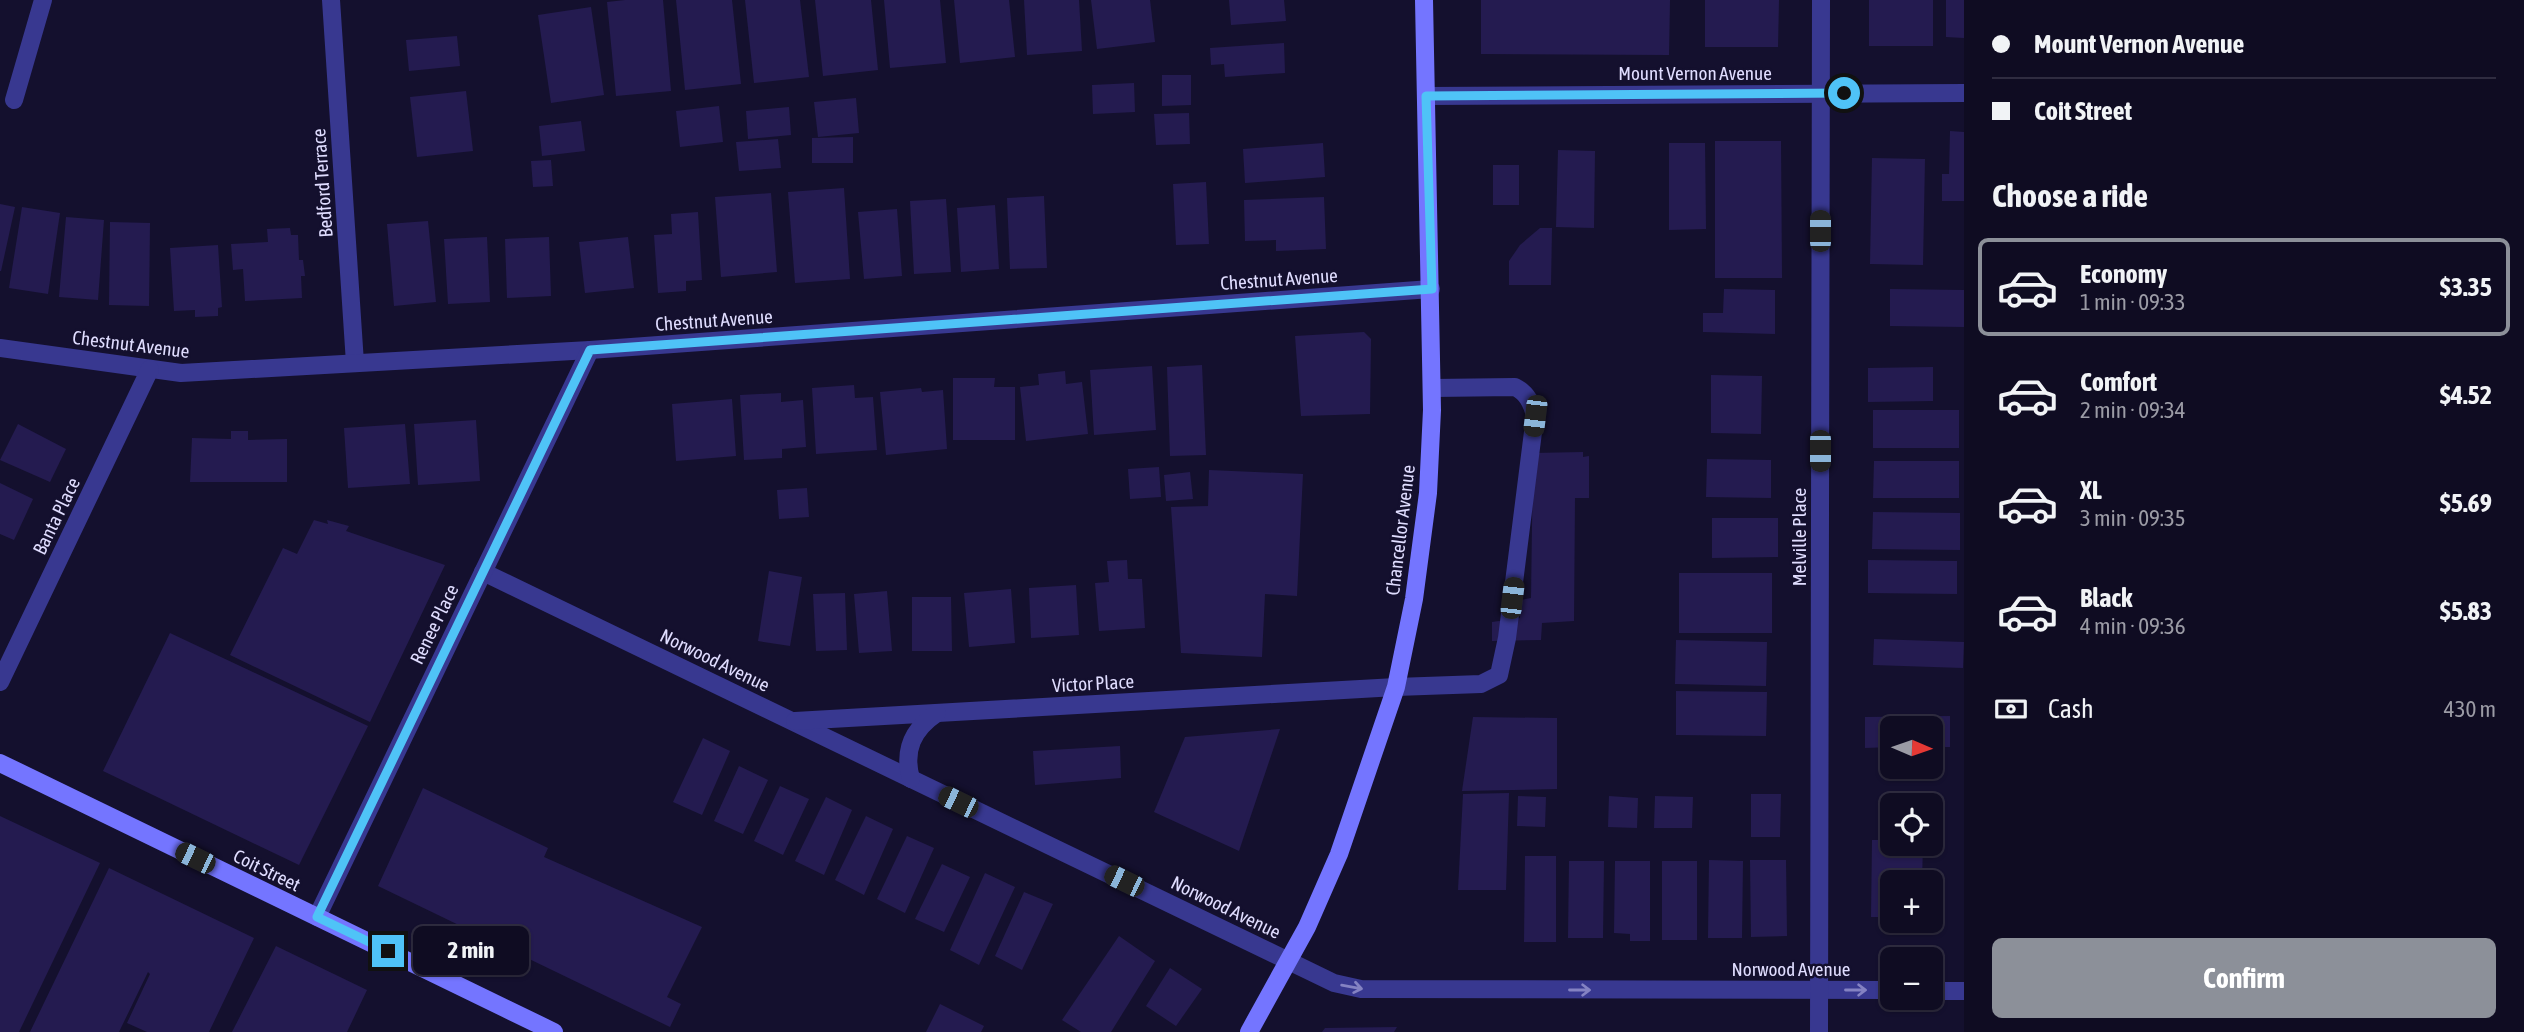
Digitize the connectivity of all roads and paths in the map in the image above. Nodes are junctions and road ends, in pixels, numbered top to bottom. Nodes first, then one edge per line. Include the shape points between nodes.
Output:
1 (43, 0) edge
2 (331, 0) edge
3 (1424, 0) edge
4 (1821, 0) edge
5 (1964, 93) edge
6 (1821, 94) junction
7 (1426, 96) junction
8 (14, 100) dead end
9 (1432, 289) junction
10 (0, 348) edge
11 (590, 350) junction
12 (355, 363) junction
13 (150, 369) junction
14 (1433, 388) junction
15 (482, 572) junction
16 (0, 682) edge
17 (1396, 687) junction
18 (937, 713) junction
19 (792, 721) junction
20 (0, 763) edge
21 (911, 779) junction
22 (317, 917) junction
23 (1290, 961) junction
24 (1819, 990) junction
25 (1880, 990) edge
26 (1943, 990) edge
27 (1964, 991) edge
28 (554, 1032) edge
29 (1250, 1032) edge
30 (1819, 1032) edge

1 - 8 street
2 - 12 street, Bedford Terrace
3 - 7 main road, Chancellor Avenue
4 - 6 street, Melville Place
5 - 6 street, Mount Vernon Avenue
6 - 7 street, Mount Vernon Avenue
6 - 24 street, Melville Place
7 - 9 main road, Chancellor Avenue
9 - 11 street, Chestnut Avenue
9 - 14 main road, Chancellor Avenue
10 - 13 street, Chestnut Avenue
11 - 12 street, Chestnut Avenue
11 - 15 street, Renee Place
12 - 13 street, Chestnut Avenue via 181,373
13 - 16 street, Banta Place
14 - 17 main road, Chancellor Avenue via 1428,493
14 - 17 street, Victor Place via 1516,387 1524,391 1535,416 1499,675 1481,684
15 - 19 street, Norwood Avenue
15 - 22 street, Renee Place
17 - 18 street, Victor Place
17 - 23 main road, Chancellor Avenue via 1339,853
18 - 19 street, Victor Place
18 - 21 street via 912,739 907,764
19 - 21 street, Norwood Avenue
20 - 22 main road, Coit Street
21 - 23 street, Norwood Avenue
22 - 28 main road, Coit Street
23 -> 24 street, Norwood Avenue via 1334,983 1361,989
23 - 29 main road, Chancellor Avenue
24 -> 25 street, Norwood Avenue
24 - 30 street, Melville Place
26 - 27 street

